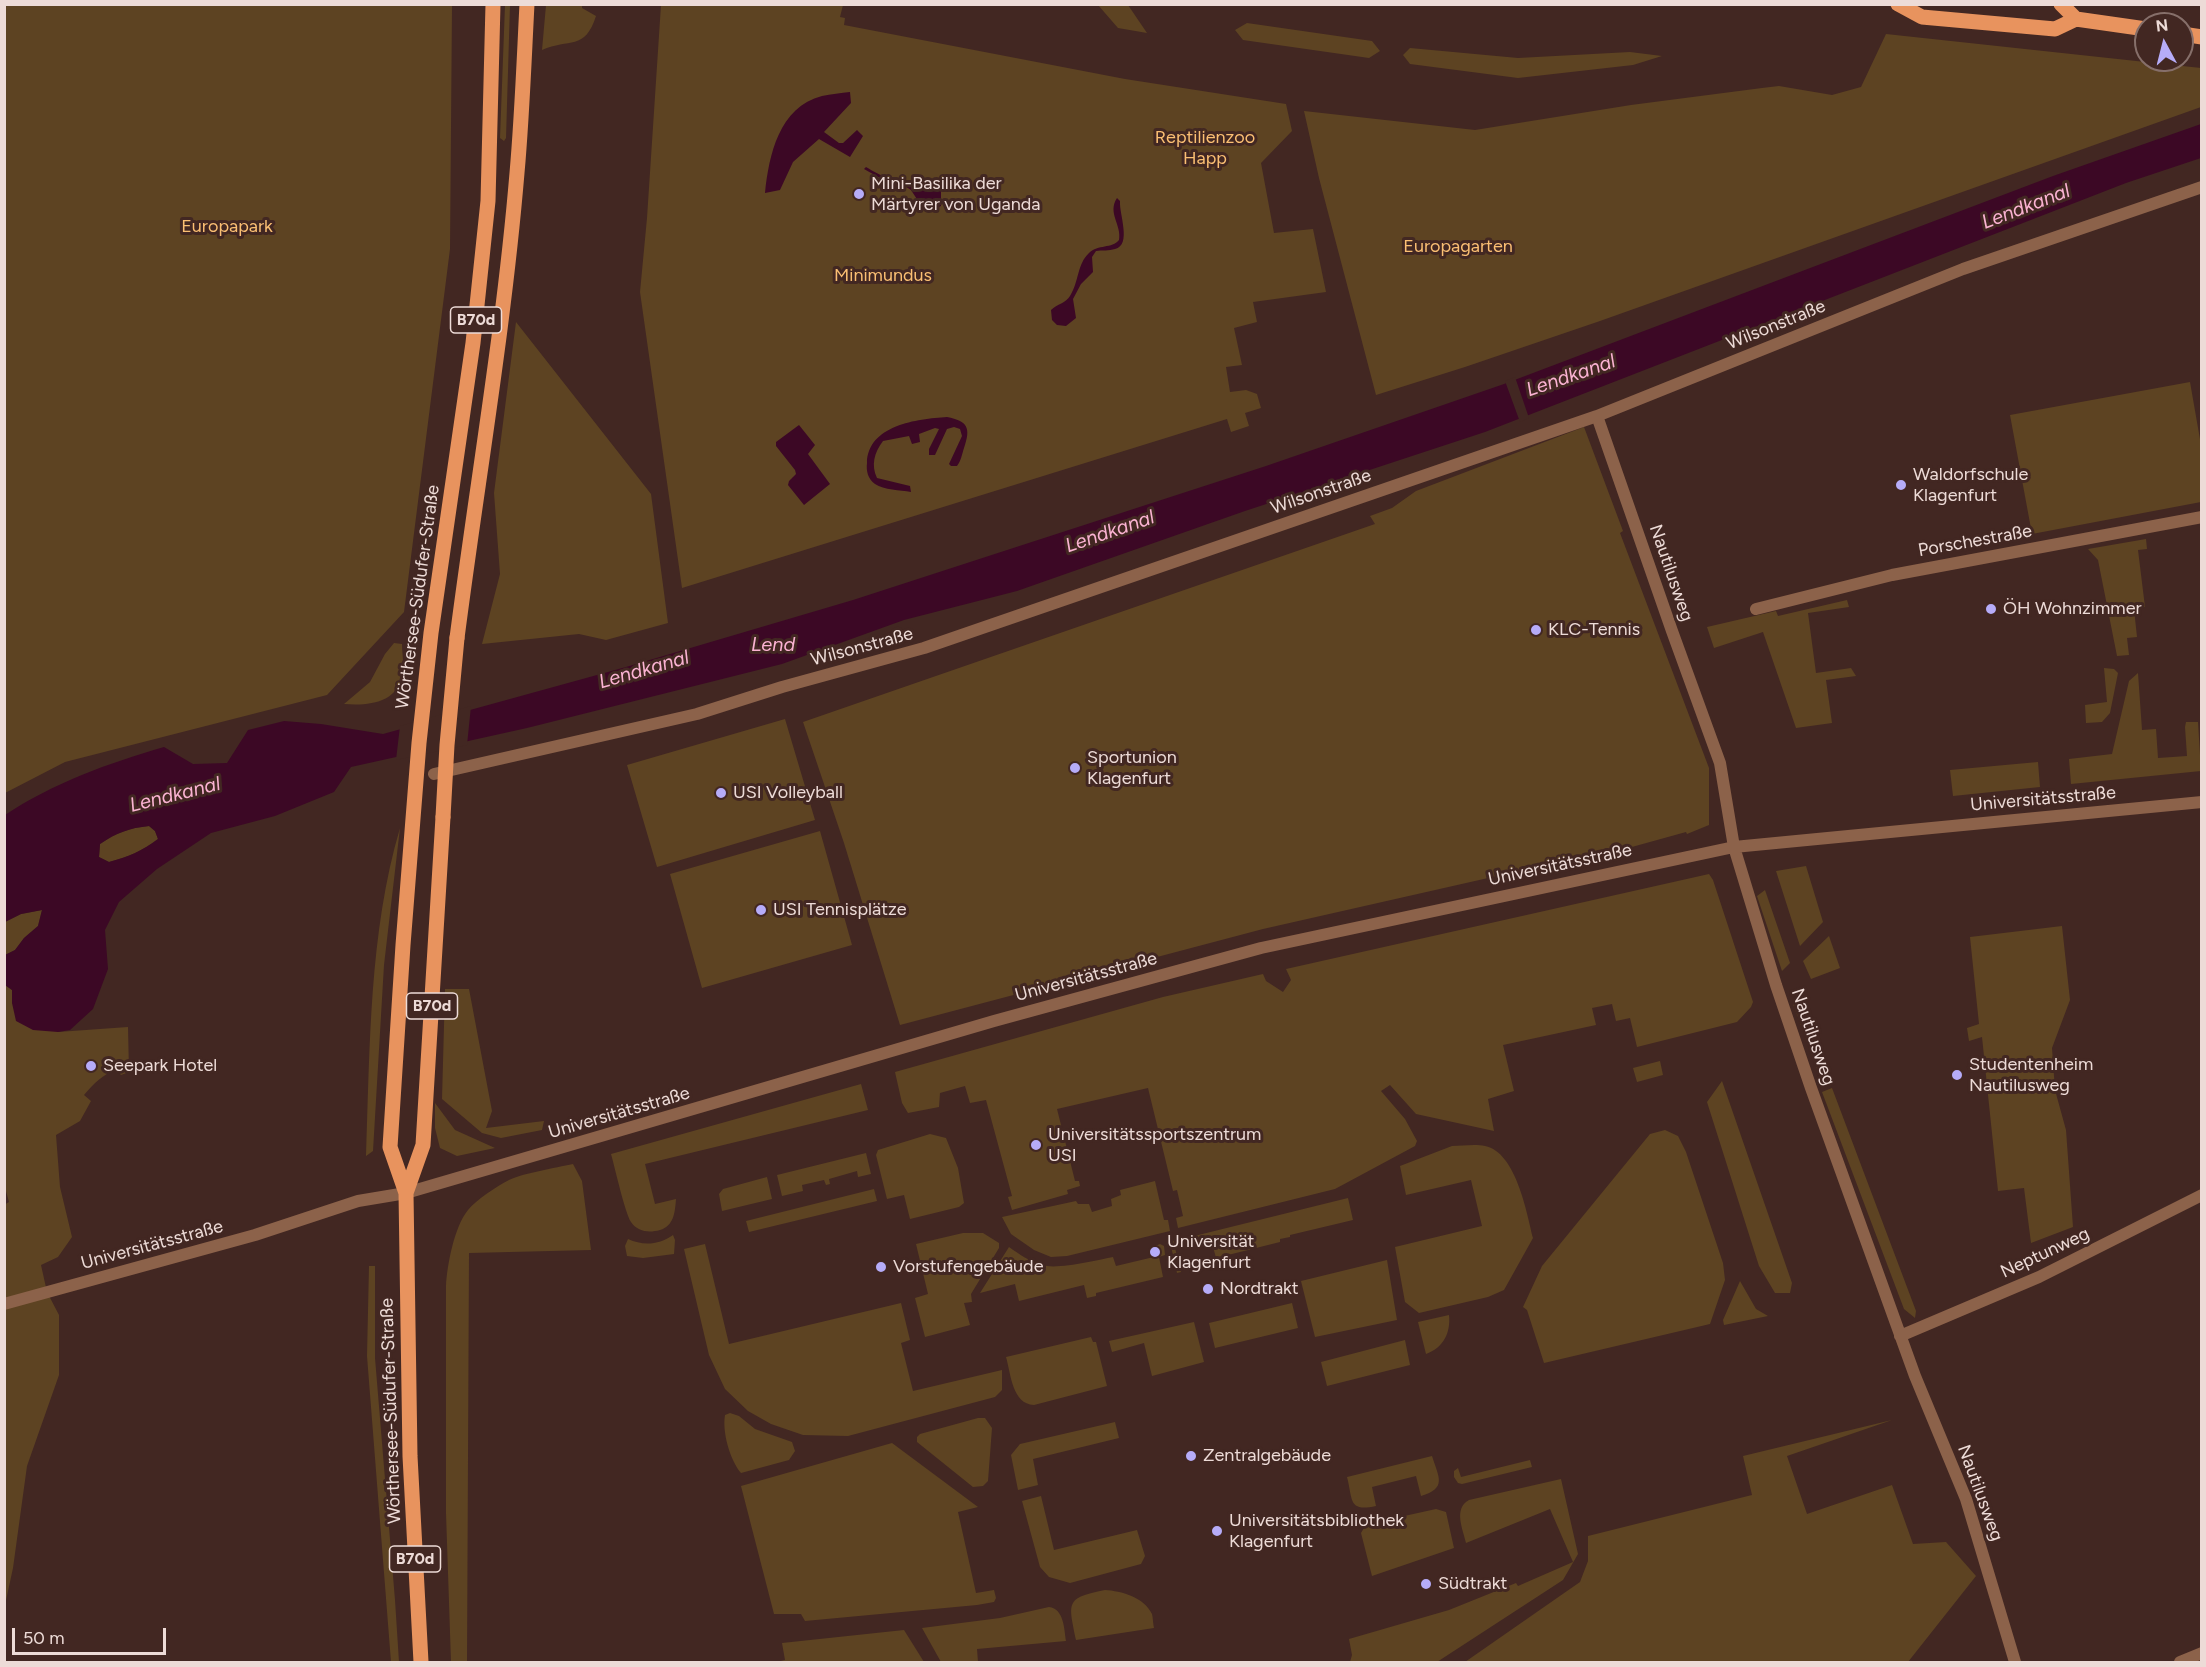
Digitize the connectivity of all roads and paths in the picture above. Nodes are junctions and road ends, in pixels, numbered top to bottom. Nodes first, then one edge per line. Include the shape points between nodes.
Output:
1 (493, 4) edge
2 (527, 4) edge
3 (537, 4) edge
4 (1898, 4) edge
5 (2061, 4) edge
6 (2076, 20) junction
7 (2134, 27) edge
8 (518, 172) junction
9 (2202, 187) edge
10 (1597, 416) junction
11 (2202, 517) edge
12 (1756, 609) dead end
13 (434, 774) dead end
14 (2202, 802) edge
15 (1734, 847) junction
16 (406, 1193) junction
17 (2202, 1195) edge
18 (4, 1304) edge
19 (1900, 1336) junction
20 (2202, 1653) edge
21 (421, 1662) edge
22 (2015, 1662) edge
23 (2180, 1662) edge

1 - 16 main road, Wörthersee-Südufer-Straße / B70d via 488,201 473,343 431,633 412,815 390,1147
2 - 8 main road, Wörthersee-Südufer-Straße / B70d
3 - 8 main road
4 - 6 main road via 1922,17 2055,29
5 - 6 main road
6 - 7 main road
8 - 16 main road, Wörthersee-Südufer-Straße / B70d, bridge via 457,638 423,1145
9 - 10 street, Wilsonstraße via 1963,269
10 - 13 street, Wilsonstraße via 924,648 697,714
10 - 15 street, Nautilusweg via 1720,763
11 - 12 street, Porschestraße via 1892,575
14 - 15 street, Universitätsstraße
15 - 16 street, Universitätsstraße via 1261,948
15 - 19 street, Nautilusweg via 1778,991
16 - 18 street, Universitätsstraße via 358,1201 255,1235
16 - 21 main road, Wörthersee-Südufer-Straße / B70d via 410,1456
17 - 19 street, Neptunweg via 2039,1277
19 - 22 street, Nautilusweg via 1966,1499
20 - 23 street

